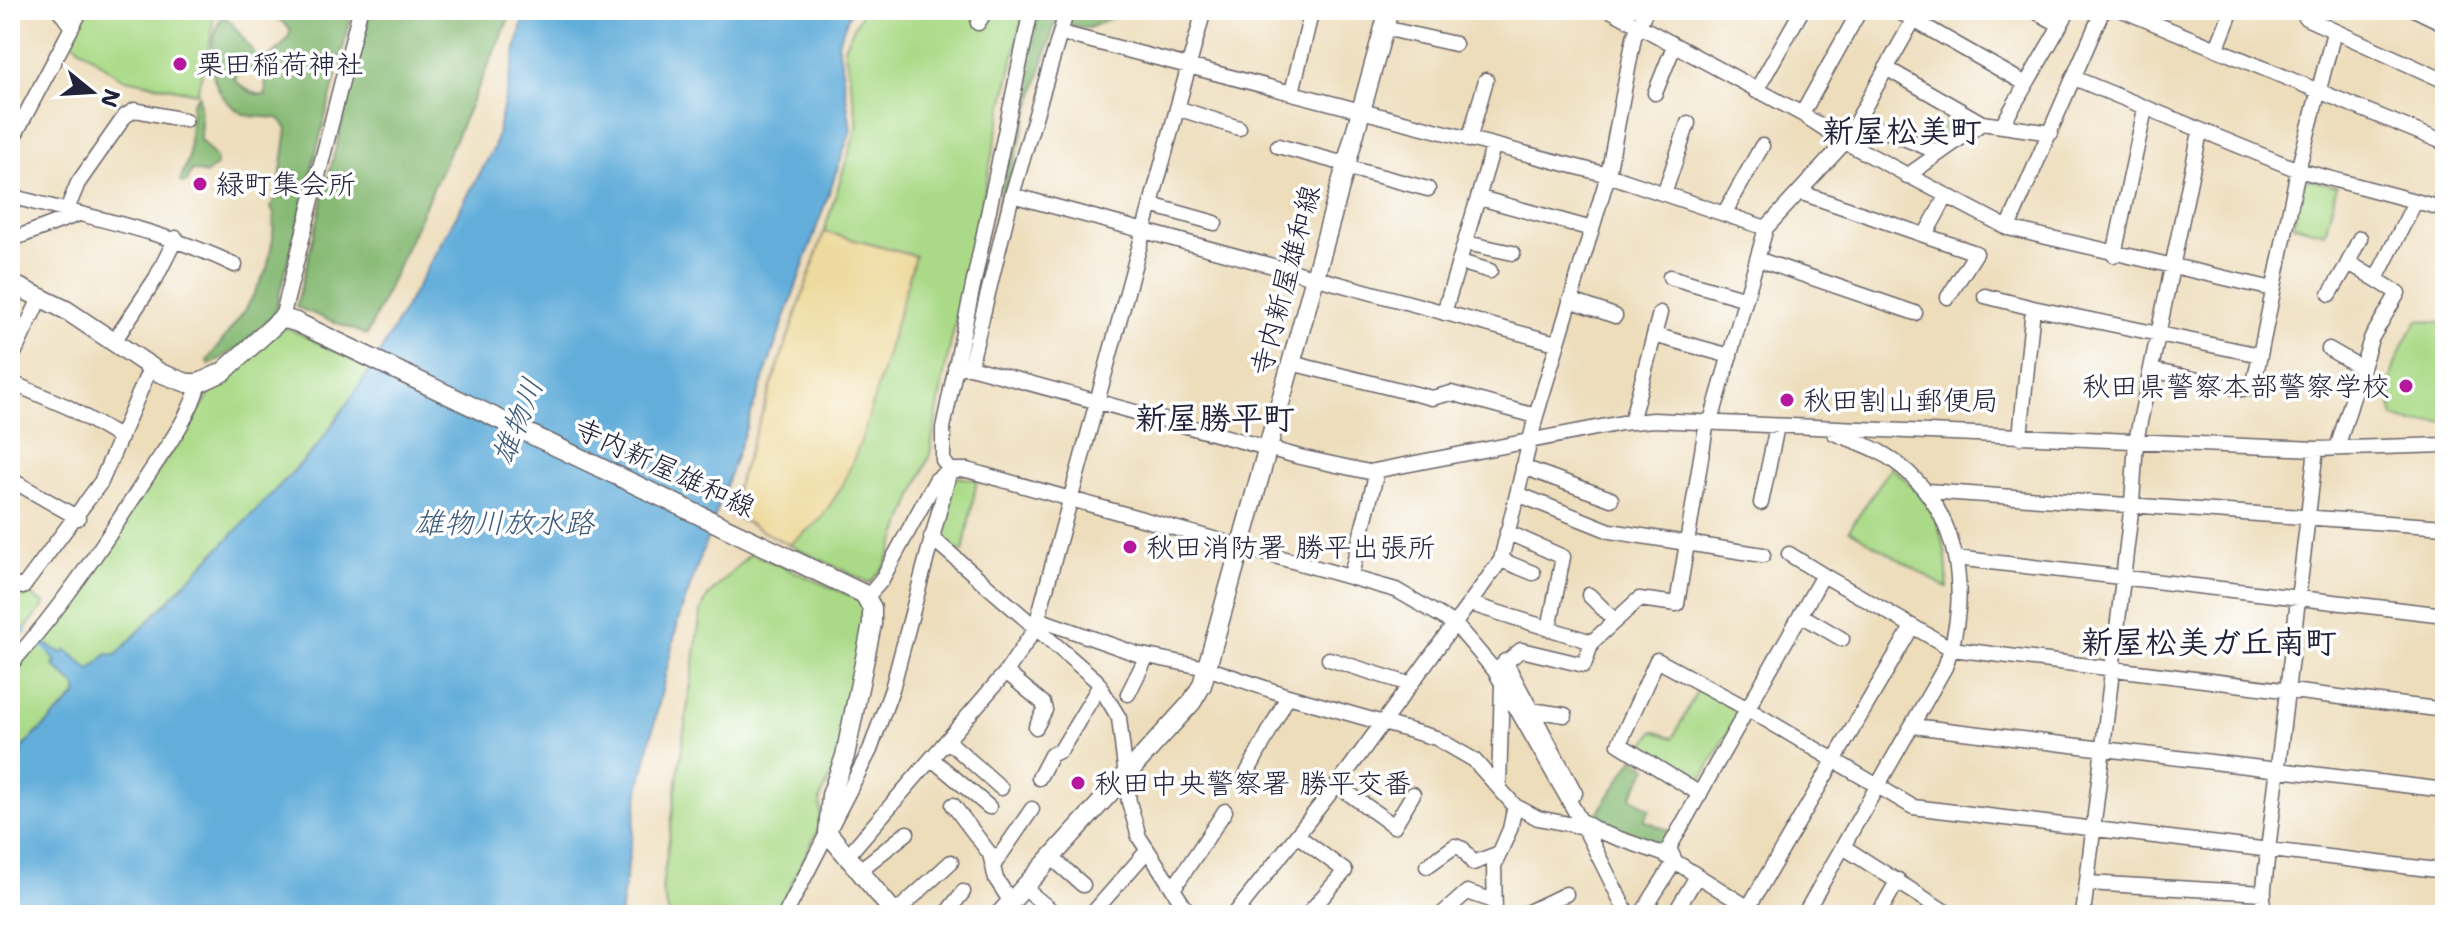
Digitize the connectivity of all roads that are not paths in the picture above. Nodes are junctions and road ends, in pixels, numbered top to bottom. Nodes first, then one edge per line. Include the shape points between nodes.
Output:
1 (59, 10) edge
2 (81, 10) edge
3 (360, 10) edge
4 (1031, 10) edge
5 (1067, 10) edge
6 (1204, 10) edge
7 (1312, 10) edge
8 (1610, 10) edge
9 (1646, 10) edge
10 (1802, 10) edge
11 (1860, 10) edge
12 (1896, 10) edge
13 (2033, 10) edge
14 (2069, 10) edge
15 (2107, 10) edge
16 (2122, 10) edge
17 (2232, 10) edge
18 (2308, 10) edge
19 (2416, 10) edge
20 (1917, 15) edge
21 (1387, 19) edge
22 (2445, 24) edge
23 (2060, 25) junction
24 (71, 26) junction
25 (1637, 27) junction
26 (2334, 32) junction
27 (1061, 33) junction
28 (1455, 44) dead end
29 (1674, 46) junction
30 (2217, 48) junction
31 (1189, 64) junction
32 (1886, 68) junction
33 (2074, 78) junction
34 (1486, 80) dead end
35 (2445, 81) edge
36 (2026, 84) junction
37 (2318, 90) junction
38 (1756, 91) junction
39 (1292, 92) junction
40 (1655, 93) dead end
41 (1177, 108) junction
42 (2145, 109) junction
43 (1360, 112) junction
44 (1802, 114) junction
45 (185, 120) dead end
46 (1859, 120) junction
47 (1688, 123) dead end
48 (1982, 123) junction
49 (2003, 124) junction
50 (1239, 128) dead end
51 (2200, 132) junction
52 (2051, 133) junction
53 (1469, 140) junction
54 (1845, 142) junction
55 (2445, 143) edge
56 (10, 144) edge
57 (1278, 146) dead end
58 (1762, 146) dead end
59 (1493, 147) junction
60 (1938, 152) junction
61 (1345, 166) junction
62 (2298, 170) junction
63 (1608, 175) junction
64 (1907, 176) junction
65 (1428, 189) dead end
66 (1799, 192) junction
67 (1664, 194) junction
68 (1012, 195) junction
69 (10, 196) edge
70 (1946, 197) junction
71 (1480, 198) junction
72 (2415, 202) junction
73 (1151, 205) junction
74 (2445, 209) edge
75 (71, 213) junction
76 (1724, 214) junction
77 (1215, 223) dead end
78 (1766, 228) junction
79 (2008, 228) junction
80 (1592, 229) junction
81 (1144, 232) junction
82 (1925, 235) junction
83 (176, 238) junction
84 (2360, 238) dead end
85 (10, 240) edge
86 (1466, 243) junction
87 (1513, 253) dead end
88 (2114, 255) junction
89 (1757, 259) junction
90 (1460, 262) junction
91 (235, 265) dead end
92 (2347, 265) junction
93 (2172, 268) junction
94 (1490, 271) dead end
95 (1670, 277) dead end
96 (1314, 278) junction
97 (2376, 279) junction
98 (10, 283) edge
99 (2273, 289) junction
100 (2330, 294) dead end
101 (41, 296) junction
102 (1985, 296) dead end
103 (1948, 297) dead end
104 (1746, 299) junction
105 (1570, 300) junction
106 (2033, 308) junction
107 (1444, 313) junction
108 (1660, 313) dead end
109 (1915, 313) dead end
110 (1615, 316) dead end
111 (289, 320) junction
112 (2159, 333) junction
113 (1654, 335) junction
114 (115, 340) junction
115 (1556, 343) junction
116 (2329, 349) dead end
117 (2260, 355) junction
118 (1730, 356) junction
119 (10, 362) edge
120 (1291, 363) junction
121 (151, 366) junction
122 (963, 367) junction
123 (2362, 368) junction
124 (2151, 370) junction
125 (10, 382) edge
126 (199, 383) junction
127 (1099, 402) junction
128 (1536, 416) junction
129 (1709, 421) junction
130 (1631, 422) junction
131 (1777, 426) junction
132 (1826, 430) junction
133 (2020, 437) junction
134 (121, 438) junction
135 (2136, 441) junction
136 (1529, 443) junction
137 (2445, 445) edge
138 (1268, 448) junction
139 (2337, 448) junction
140 (2316, 449) junction
141 (1523, 467) junction
142 (950, 470) junction
143 (1377, 471) junction
144 (10, 479) edge
145 (1927, 491) junction
146 (1520, 495) dead end
147 (1071, 499) junction
148 (1611, 499) dead end
149 (1761, 503) dead end
150 (2132, 503) junction
151 (2308, 517) junction
152 (78, 518) junction
153 (2445, 527) edge
154 (1507, 532) junction
155 (931, 537) junction
156 (1687, 544) junction
157 (1241, 546) junction
158 (1789, 554) dead end
159 (1763, 555) dead end
160 (1956, 558) junction
161 (1501, 560) junction
162 (1533, 573) dead end
163 (1351, 575) junction
164 (1823, 575) junction
165 (2123, 577) junction
166 (10, 584) edge
167 (864, 594) junction
168 (1589, 595) dead end
169 (2298, 598) junction
170 (1471, 604) junction
171 (1801, 615) junction
172 (2445, 615) edge
173 (1615, 621) junction
174 (1037, 624) junction
175 (1455, 624) junction
176 (1912, 627) junction
177 (1549, 629) junction
178 (1842, 639) dead end
179 (1592, 642) junction
180 (16, 649) edge
181 (1952, 649) junction
182 (1147, 656) junction
183 (1329, 659) dead end
184 (10, 665) edge
185 (1207, 668) junction
186 (2112, 670) junction
187 (1006, 672) junction
188 (1501, 672) junction
189 (1409, 684) junction
190 (1100, 685) junction
191 (2288, 690) junction
192 (1128, 694) dead end
193 (1288, 696) junction
194 (1748, 709) junction
195 (1531, 710) junction
196 (2445, 710) edge
197 (1565, 715) dead end
198 (1381, 723) junction
199 (1913, 726) junction
200 (1036, 727) dead end
201 (947, 740) junction
202 (2101, 750) junction
203 (932, 759) junction
204 (1836, 760) junction
205 (2279, 771) junction
206 (1126, 774) junction
207 (1039, 778) dead end
208 (1244, 779) dead end
209 (1337, 785) junction
210 (1881, 785) junction
211 (1499, 787) junction
212 (1001, 788) dead end
213 (2445, 790) edge
214 (1413, 794) dead end
215 (1700, 794) junction
216 (953, 805) dead end
217 (1515, 806) junction
218 (989, 807) dead end
219 (1032, 809) dead end
220 (1225, 811) dead end
221 (1583, 825) junction
222 (2092, 829) junction
223 (828, 833) junction
224 (907, 833) dead end
225 (1298, 836) junction
226 (1845, 848) junction
227 (2268, 850) junction
228 (1147, 851) junction
229 (1497, 854) junction
230 (1051, 857) junction
231 (1675, 861) junction
232 (854, 862) junction
233 (951, 862) dead end
234 (993, 866) junction
235 (1427, 866) dead end
236 (2445, 871) edge
237 (1697, 876) junction
238 (1898, 880) junction
239 (2087, 883) junction
240 (1083, 885) dead end
241 (1024, 888) junction
242 (1173, 889) junction
243 (963, 892) dead end
244 (2264, 893) junction
245 (1566, 894) dead end
246 (1495, 908) edge
247 (1005, 909) edge
248 (1754, 911) edge
249 (1675, 913) dead end
250 (895, 914) edge
251 (1952, 914) edge
252 (785, 915) edge
253 (945, 915) edge
254 (1057, 915) edge
255 (1091, 915) edge
256 (1190, 915) edge
257 (1234, 915) edge
258 (1307, 915) edge
259 (1441, 915) edge
260 (1522, 915) edge
261 (1628, 915) edge
262 (1641, 915) edge
263 (1804, 915) edge
264 (1878, 915) edge
265 (2083, 915) edge
266 (2265, 915) edge

1 - 24 street
2 - 24 street
3 - 111 street
4 - 122 street
5 - 27 street
6 - 31 street
7 - 39 street
8 - 25 street
9 - 25 street
10 - 38 street
11 - 44 street
12 - 20 street
13 - 23 street
14 - 23 street
15 - 33 street
16 - 30 street
17 - 30 street
18 - 26 street via 2306,18
19 - 22 street
20 - 32 street
20 - 36 street
21 - 28 street
21 - 43 main road, 寺内新屋雄和線
23 - 36 street
24 - 56 street
25 - 29 street
25 - 63 street
26 - 35 street
26 - 37 street
27 - 31 street
27 - 68 street
29 - 38 street
29 - 40 street
30 - 37 street
31 - 39 street
31 - 41 street
32 - 46 street
32 - 48 street
33 - 42 street
33 - 52 street
34 - 53 street
36 - 49 street
37 - 55 street
37 - 62 street
38 - 44 street
39 - 43 street
41 - 50 street
41 - 73 street
42 - 51 street
42 - 88 street
43 - 53 street
43 - 61 main road, 寺内新屋雄和線
44 - 54 street
45 - 75 street via 135,110 125,116 78,183
46 - 54 street
46 - 60 street
47 - 67 street
48 - 49 street
48 - 60 street
49 - 52 street
51 - 62 street
51 - 93 street
52 - 79 street
53 - 59 street
54 - 64 street
54 - 66 street
57 - 61 street
58 - 76 street
59 - 63 street
59 - 71 street
60 - 64 street
61 - 65 street
61 - 96 main road, 寺内新屋雄和線
62 - 72 street
62 - 99 street
63 - 67 street
63 - 80 street
64 - 70 street
66 - 78 street
66 - 82 street
67 - 76 street
68 - 81 street
68 - 122 street
69 - 75 street
70 - 79 street
70 - 82 street
71 - 80 street
71 - 86 street
72 - 74 street
72 - 97 street
73 - 77 street
73 - 81 street
75 - 83 street
75 - 85 street
76 - 78 street
78 - 89 street
79 - 88 street
80 - 105 street
81 - 96 street
81 - 127 street
82 - 103 street via 1976,253
83 - 91 street
83 - 114 street
84 - 92 street
86 - 87 street
86 - 90 street
88 - 93 street
89 - 104 street
89 - 109 street
90 - 94 street
90 - 107 street
92 - 97 street
92 - 100 street
93 - 99 street
93 - 112 street
95 - 104 street
96 - 107 street
96 - 120 main road, 寺内新屋雄和線
97 - 123 street via 2398,293 2371,339
98 - 101 main road
99 - 117 street
101 - 114 main road
101 - 119 street
102 - 106 street
104 - 118 street
105 - 110 street
105 - 115 street
106 - 112 street
106 - 133 street
107 - 115 street
108 - 113 street
111 - 126 main road via 223,372
111 - 167 main road, 寺内新屋雄和線
112 - 117 street
112 - 124 street
113 - 118 street
113 - 130 street
114 - 121 main road
115 - 128 street
116 - 123 street
117 - 124 street via 2253,387 2241,389
118 - 129 street
120 - 128 street via 1432,398 1451,393
120 - 138 main road, 寺内新屋雄和線
121 - 126 main road via 175,380
121 - 134 street
122 - 127 street
122 - 142 street via 941,446
123 - 139 street
124 - 135 street
125 - 134 street
126 - 180 street via 182,421 67,597
127 - 138 street
127 - 147 street
128 - 136 street
129 - 130 street
129 - 131 street
129 - 156 street
130 - 136 street
131 - 132 street
131 - 149 street
132 - 133 street
132 - 145 street via 1884,454
133 - 135 street
134 - 152 street
135 - 140 street
135 - 150 street
136 - 141 street
136 - 143 street
137 - 139 street
138 - 143 street via 1353,471
138 - 157 main road, 寺内新屋雄和線
139 - 140 street
140 - 151 street
141 - 148 street
141 - 154 street
142 - 147 street
142 - 155 street
142 - 167 street via 936,480 881,581
143 - 163 street
144 - 152 street
145 - 150 street
145 - 160 street via 1950,531
146 - 156 street via 1597,528
147 - 157 street
147 - 174 street
150 - 151 street
150 - 165 street
151 - 153 street
151 - 169 street
152 - 166 street via 23,587
154 - 161 street
154 - 177 street via 1563,557
155 - 174 street
155 - 223 street via 892,689 870,750
156 - 159 street
156 - 173 street via 1677,604 1639,599
157 - 163 street
157 - 185 main road, 寺内新屋雄和線
158 - 164 street
160 - 165 street
160 - 181 street via 1958,605
161 - 162 street
161 - 170 street
163 - 175 street via 1414,599
164 - 171 street
164 - 176 street
165 - 169 street
165 - 186 street
167 - 223 main road via 874,614 845,756 831,795
168 - 173 street
169 - 172 street
169 - 191 street
170 - 175 street
170 - 177 street
171 - 178 street
171 - 194 street
173 - 179 street
174 - 182 street
174 - 187 street
174 - 190 street
175 - 188 street
175 - 189 street
176 - 181 street
176 - 204 street
177 - 179 street
179 - 188 street via 1584,665 1521,650
180 - 184 street
181 - 186 street
181 - 199 street
182 - 185 street
182 - 192 street
183 - 189 street
185 - 193 street
185 - 206 main road, 寺内新屋雄和線 via 1192,702
186 - 191 street
186 - 202 street
187 - 200 street via 1043,703
187 - 201 street
188 - 195 street
188 - 211 street
188 - 221 street
189 - 198 street
190 - 206 street via 1119,718
190 - 207 street
191 - 196 street
191 - 205 street
193 - 198 street
193 - 208 street
194 - 204 street
194 - 215 street
194 - 215 street via 1657,660 1619,744
195 - 197 street
195 - 221 street via 1582,805
198 - 209 street
198 - 211 street via 1459,749
199 - 202 street
199 - 210 street
201 - 203 street
201 - 212 street
202 - 205 street
202 - 222 street
203 - 218 street
203 - 232 street
204 - 210 street
204 - 248 street
205 - 213 street
205 - 227 street
206 - 228 street via 1132,820
206 - 230 main road, 寺内新屋雄和線
209 - 214 street via 1394,826
209 - 225 street
210 - 222 street via 1913,807
210 - 226 street
211 - 217 street
215 - 231 street via 1669,848
216 - 234 street via 990,854
217 - 221 street via 1538,818
217 - 229 street
219 - 234 street
220 - 242 street
221 - 231 street
221 - 261 street
222 - 227 street
222 - 239 street
223 - 232 main road
223 - 252 street
224 - 232 street
225 - 257 street
225 - 258 street via 1345,871
226 - 238 street
226 - 263 street
227 - 236 street
227 - 244 street
228 - 242 street
228 - 255 street
229 - 235 street via 1473,863 1455,846
229 - 246 street
230 - 240 street
230 - 241 main road, 寺内新屋雄和線
231 - 237 street
231 - 262 street
232 - 250 main road
233 - 250 street
234 - 247 street
237 - 248 street
237 - 249 street
238 - 251 street
238 - 264 street
239 - 244 street
239 - 265 street
241 - 247 main road, 寺内新屋雄和線
241 - 254 street
242 - 256 street
243 - 253 street
244 - 266 street
245 - 260 street
246 - 259 street via 1467,892

